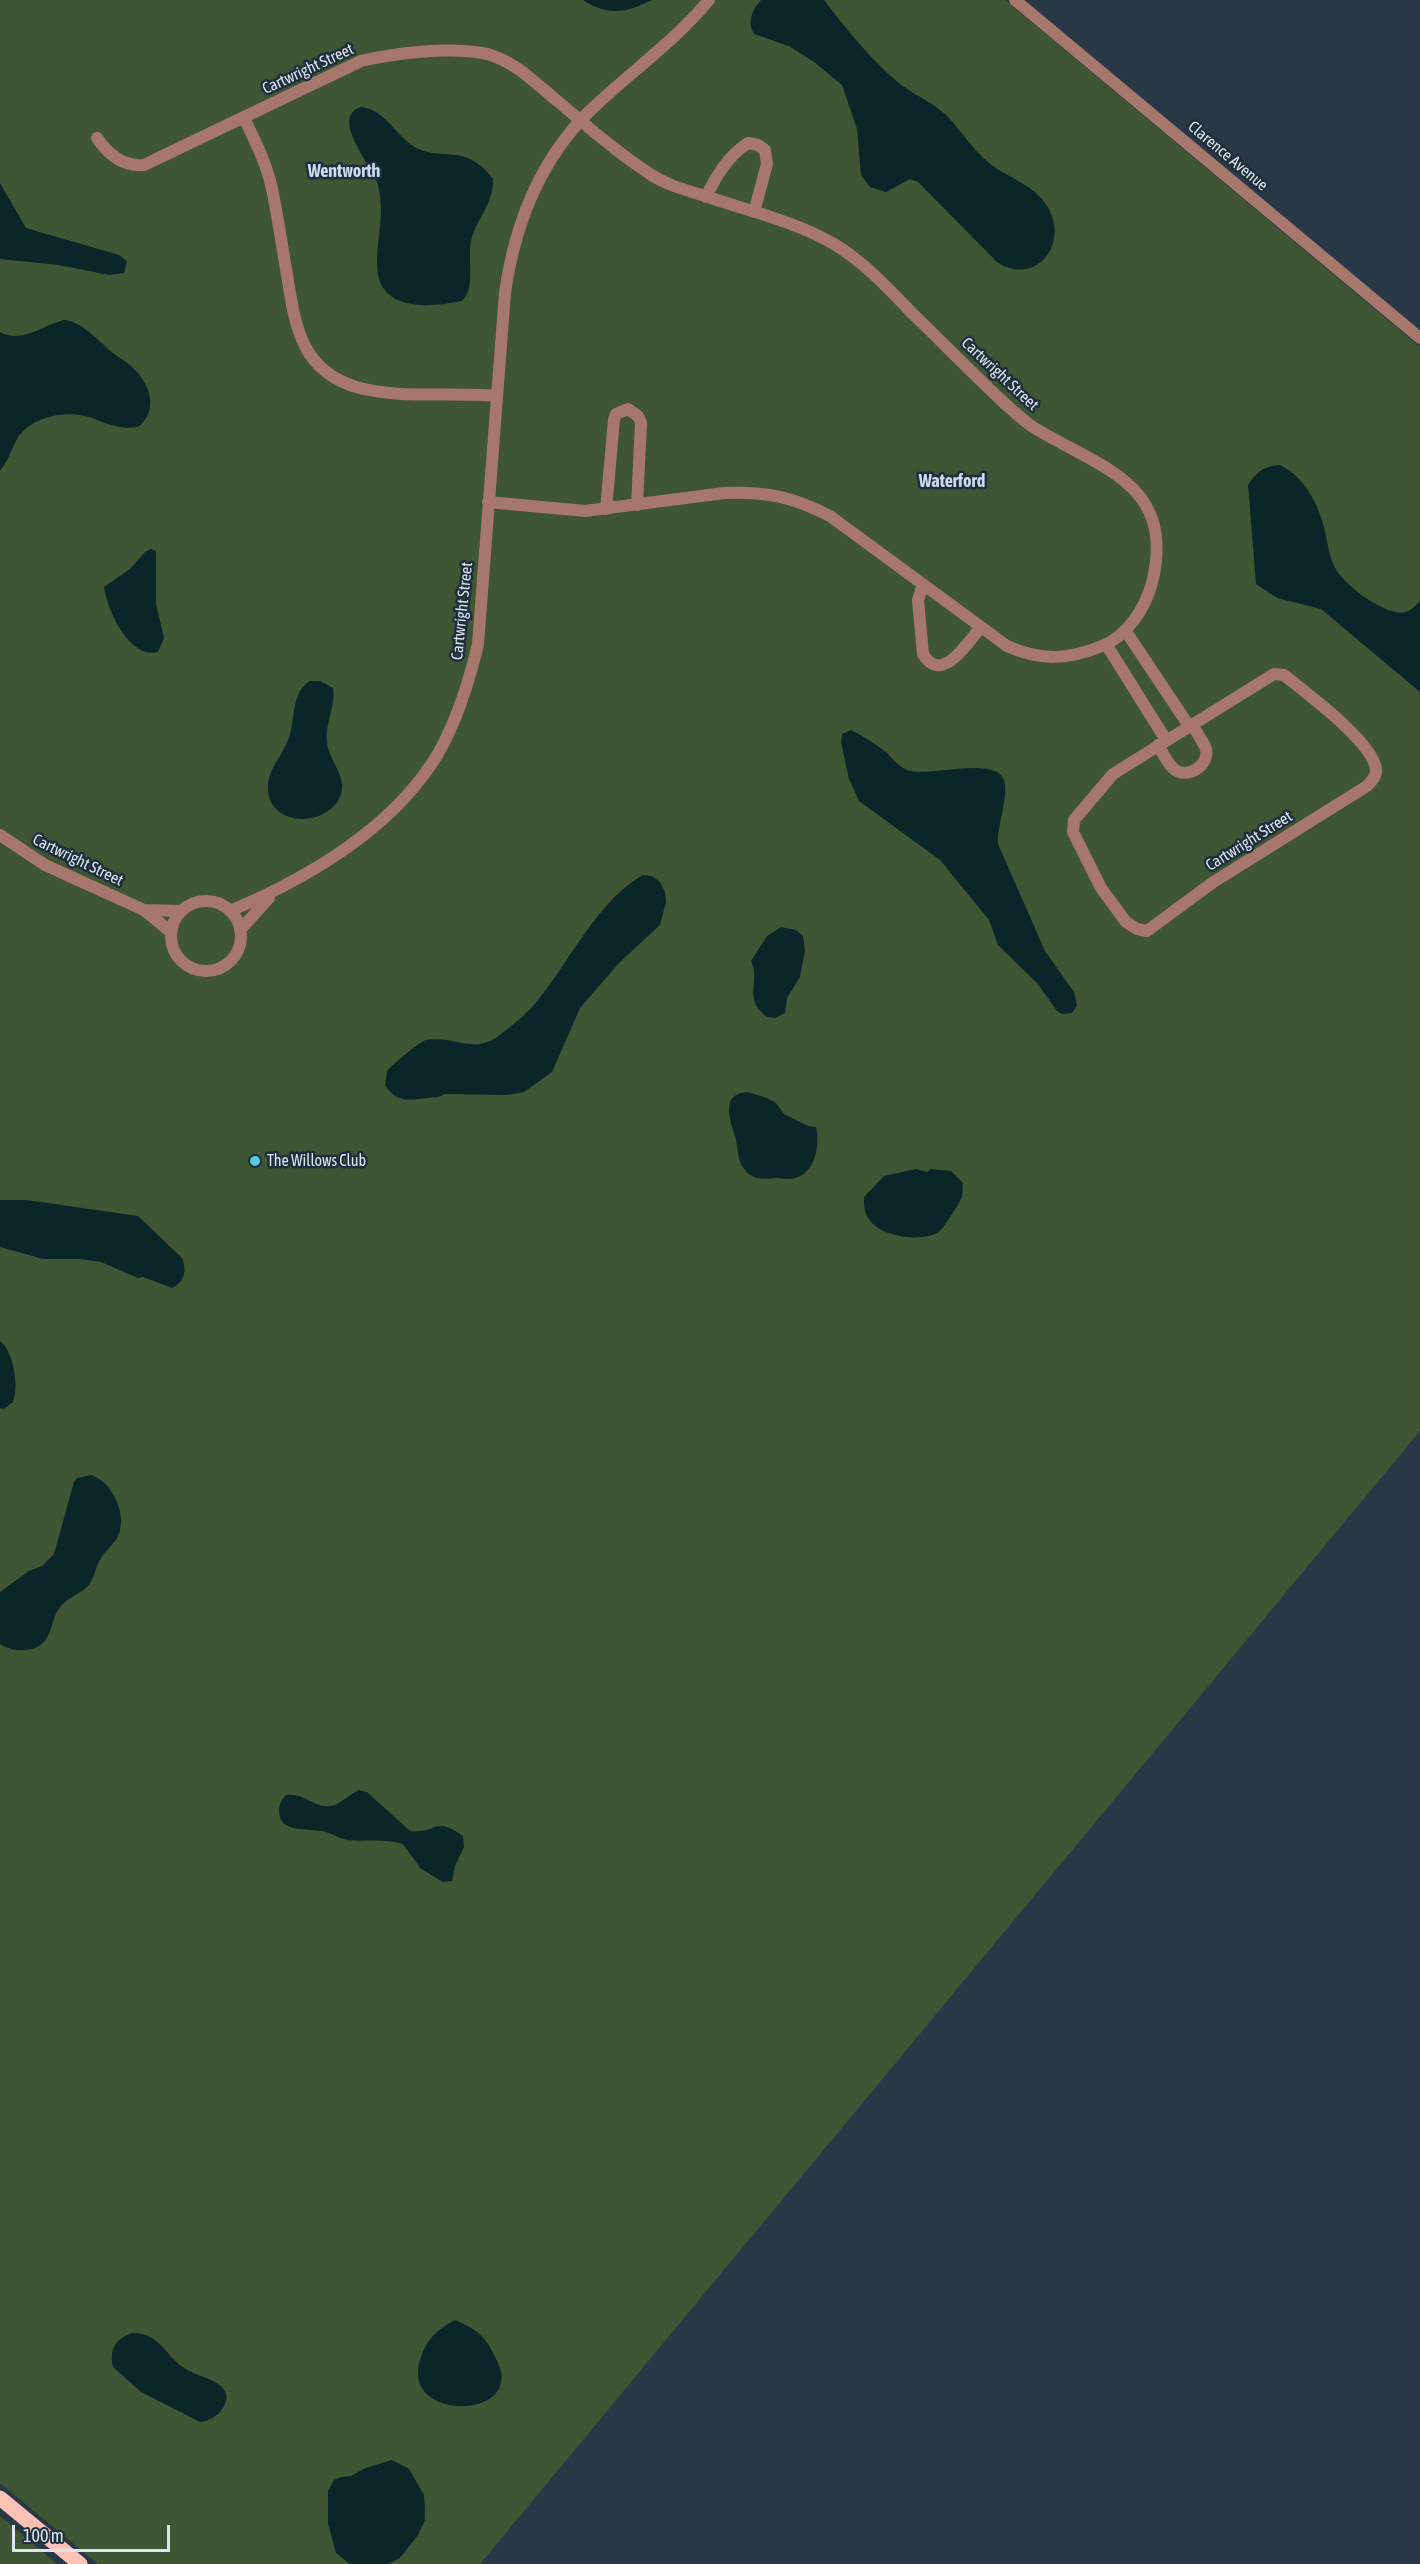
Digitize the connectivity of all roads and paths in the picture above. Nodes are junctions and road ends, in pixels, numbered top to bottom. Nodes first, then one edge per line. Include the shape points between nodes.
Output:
1 (709, 0) edge
2 (1014, 0) edge
3 (244, 118) junction
4 (581, 120) junction
5 (97, 138) dead end
6 (706, 197) junction
7 (754, 212) junction
8 (1420, 338) edge
9 (497, 396) junction
10 (488, 502) junction
11 (637, 506) junction
12 (606, 509) junction
13 (923, 585) junction
14 (980, 628) junction
15 (1125, 630) junction
16 (1106, 644) junction
17 (1190, 725) junction
18 (1162, 743) junction
19 (0, 835) edge
20 (276, 891) junction
21 (144, 910) junction
22 (230, 911) junction
23 (181, 912) junction
24 (240, 930) junction
25 (171, 932) junction
26 (0, 2498) edge
27 (80, 2564) edge

1 - 4 street, Cartwright Street
2 - 8 street, Clarence Avenue
3 - 4 street, Cartwright Street via 361,61 399,53 469,52 505,60
3 - 5 street, Cartwright Street via 138,166 106,152
3 - 9 street via 265,163 296,327 311,356 334,378 357,387
4 - 6 street, Cartwright Street via 652,176
4 - 9 street, Cartwright Street via 532,192 510,254
6 - 7 street, Cartwright Street
6 - 7 street via 722,167 740,148 748,143 758,145 765,150 767,164
7 - 15 street, Cartwright Street via 817,235 852,256 1021,419 1108,467 1133,489 1156,534 1157,556 1151,587
9 - 10 street, Cartwright Street
10 - 12 street, Cartwright Street via 585,511
10 - 20 street, Cartwright Street via 478,644 470,680 438,752 414,787 364,834
11 - 12 street, Cartwright Street
11 - 12 street via 641,423 639,416 628,409 616,414 614,420
11 - 13 street, Cartwright Street via 724,493 785,496 830,516
13 - 14 street, Cartwright Street
13 - 14 street via 918,600 922,654 927,662 934,666 949,663
14 - 16 street, Cartwright Street via 1024,654 1046,658 1069,657
15 - 16 street, Cartwright Street
15 - 17 street
16 - 18 street
17 - 18 street, Cartwright Street
17 - 18 street via 1206,751 1205,759 1193,772 1184,774 1174,769
17 - 18 street, Cartwright Street via 1265,678 1284,675 1346,726 1374,762 1375,777 1367,786 1212,883 1148,932 1126,922 1101,888 1072,826 1113,774
19 - 21 street, Cartwright Street via 45,866
20 - 22 street, Cartwright Street
20 - 24 street, Cartwright Street
21 - 23 street, Cartwright Street
21 - 25 street, Cartwright Street
22 - 23 street via 206,902
22 - 24 street
23 - 25 street
24 - 25 street via 238,950 232,958 225,965 206,971 196,970 180,959 174,951
26 - 27 main road

